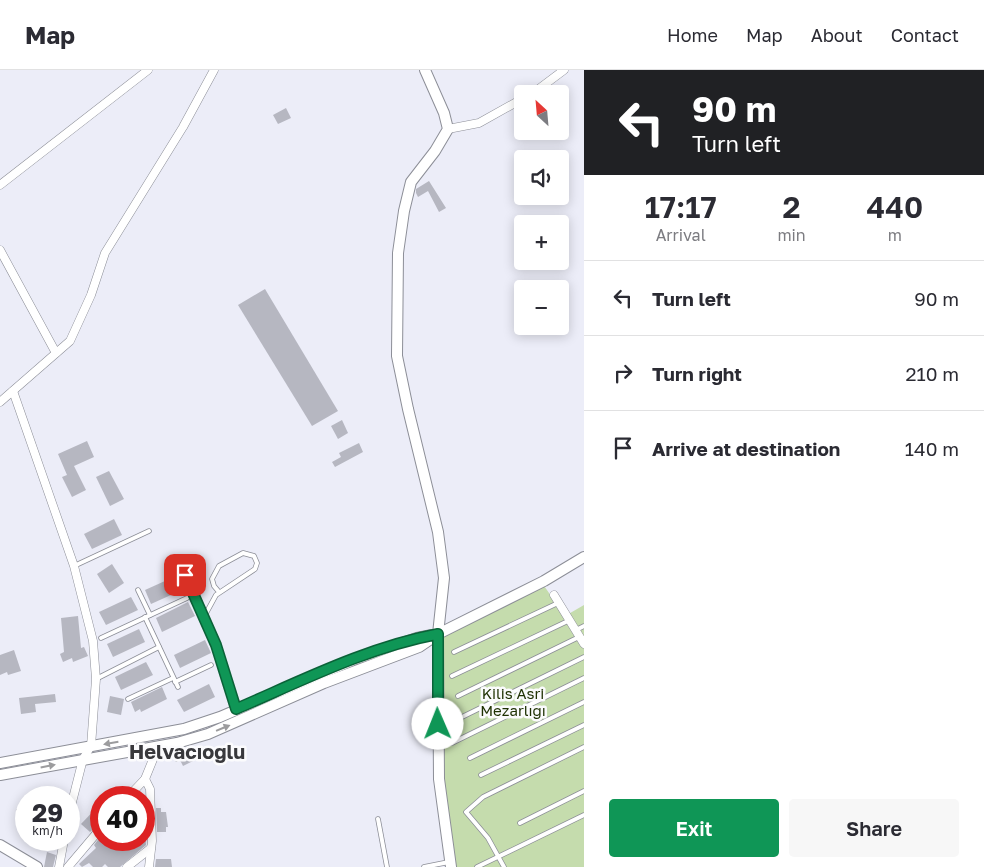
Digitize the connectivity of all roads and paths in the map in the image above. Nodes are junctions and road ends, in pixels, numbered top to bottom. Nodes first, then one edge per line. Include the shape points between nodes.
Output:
1 (148, 70) edge
2 (214, 70) edge
3 (425, 70) edge
4 (563, 70) edge
5 (544, 85) edge
6 (514, 103) edge
7 (448, 129) junction
8 (0, 185) edge
9 (0, 250) edge
10 (56, 353) junction
11 (13, 391) junction
12 (0, 402) edge
13 (148, 530) dead end
14 (584, 557) edge
15 (179, 563) dead end
16 (74, 566) junction
17 (544, 581) junction
18 (138, 590) dead end
19 (219, 592) junction
20 (187, 598) dead end
21 (559, 602) junction
22 (150, 615) junction
23 (145, 617) junction
24 (204, 618) junction
25 (570, 620) junction
26 (584, 626) edge
27 (438, 634) junction
28 (101, 638) dead end
29 (581, 638) edge
30 (159, 647) junction
31 (454, 652) dead end
32 (584, 657) edge
33 (211, 665) dead end
34 (452, 676) dead end
35 (584, 678) edge
36 (96, 679) junction
37 (175, 680) junction
38 (178, 687) dead end
39 (458, 696) dead end
40 (128, 699) dead end
41 (584, 702) edge
42 (236, 709) junction
43 (462, 717) dead end
44 (584, 725) edge
45 (452, 743) dead end
46 (91, 746) junction
47 (158, 747) junction
48 (584, 747) edge
49 (470, 758) dead end
50 (83, 760) junction
51 (0, 763) edge
52 (0, 775) edge
53 (481, 775) dead end
54 (145, 779) junction
55 (76, 786) edge
56 (139, 786) edge
57 (149, 786) edge
58 (584, 791) edge
59 (584, 815) edge
60 (378, 819) dead end
61 (520, 823) dead end
62 (90, 841) edge
63 (0, 844) edge
64 (62, 851) edge
65 (147, 851) edge
66 (151, 851) edge
67 (499, 858) junction
68 (451, 864) edge
69 (37, 867) edge
70 (59, 867) edge
71 (68, 867) edge
72 (127, 867) edge
73 (149, 867) edge
74 (387, 867) edge
75 (424, 867) edge
76 (477, 867) edge
77 (504, 867) edge

1 - 8 street
2 - 10 street via 183,127 105,253 91,295 70,341
3 - 7 street
4 - 5 street
6 - 7 street via 479,123
7 - 27 street via 411,182 398,253 398,356 438,532 444,578
9 - 10 street
10 - 11 street
11 - 12 street
11 - 16 street
13 - 16 lane
14 - 17 street
15 - 24 lane
16 - 36 street via 88,614
17 - 21 street
17 - 27 street
18 - 22 lane
19 - 19 lane via 254,570 257,563 254,556 243,553 219,566 212,579
19 - 24 lane
20 - 22 lane
21 - 25 street
21 - 31 lane
22 - 23 lane
23 - 28 lane
23 - 30 lane
24 - 42 lane
25 - 29 street
25 - 34 lane
26 - 29 lane
27 - 42 street via 417,638 356,660
47 -> 27 street via 208,734 324,683 419,647
27 - 68 street via 439,779
29 - 39 lane
30 - 36 lane
30 - 37 lane
32 - 43 lane
33 - 37 lane
35 - 45 lane
36 - 46 street
37 - 38 lane
37 - 40 lane
41 - 49 lane
42 -> 46 street via 184,729
44 - 53 lane
46 - 50 street
46 - 51 street
47 - 50 street
47 - 54 street
48 - 67 lane via 483,797 466,812 488,838
52 -> 50 street
50 - 55 street
54 - 56 street
54 - 57 street
58 - 61 lane
59 - 67 lane
60 - 74 lane
62 - 71 street
63 - 69 street
64 - 70 street
65 - 72 street
66 - 73 street
67 - 76 lane
67 - 77 lane
68 - 75 lane

